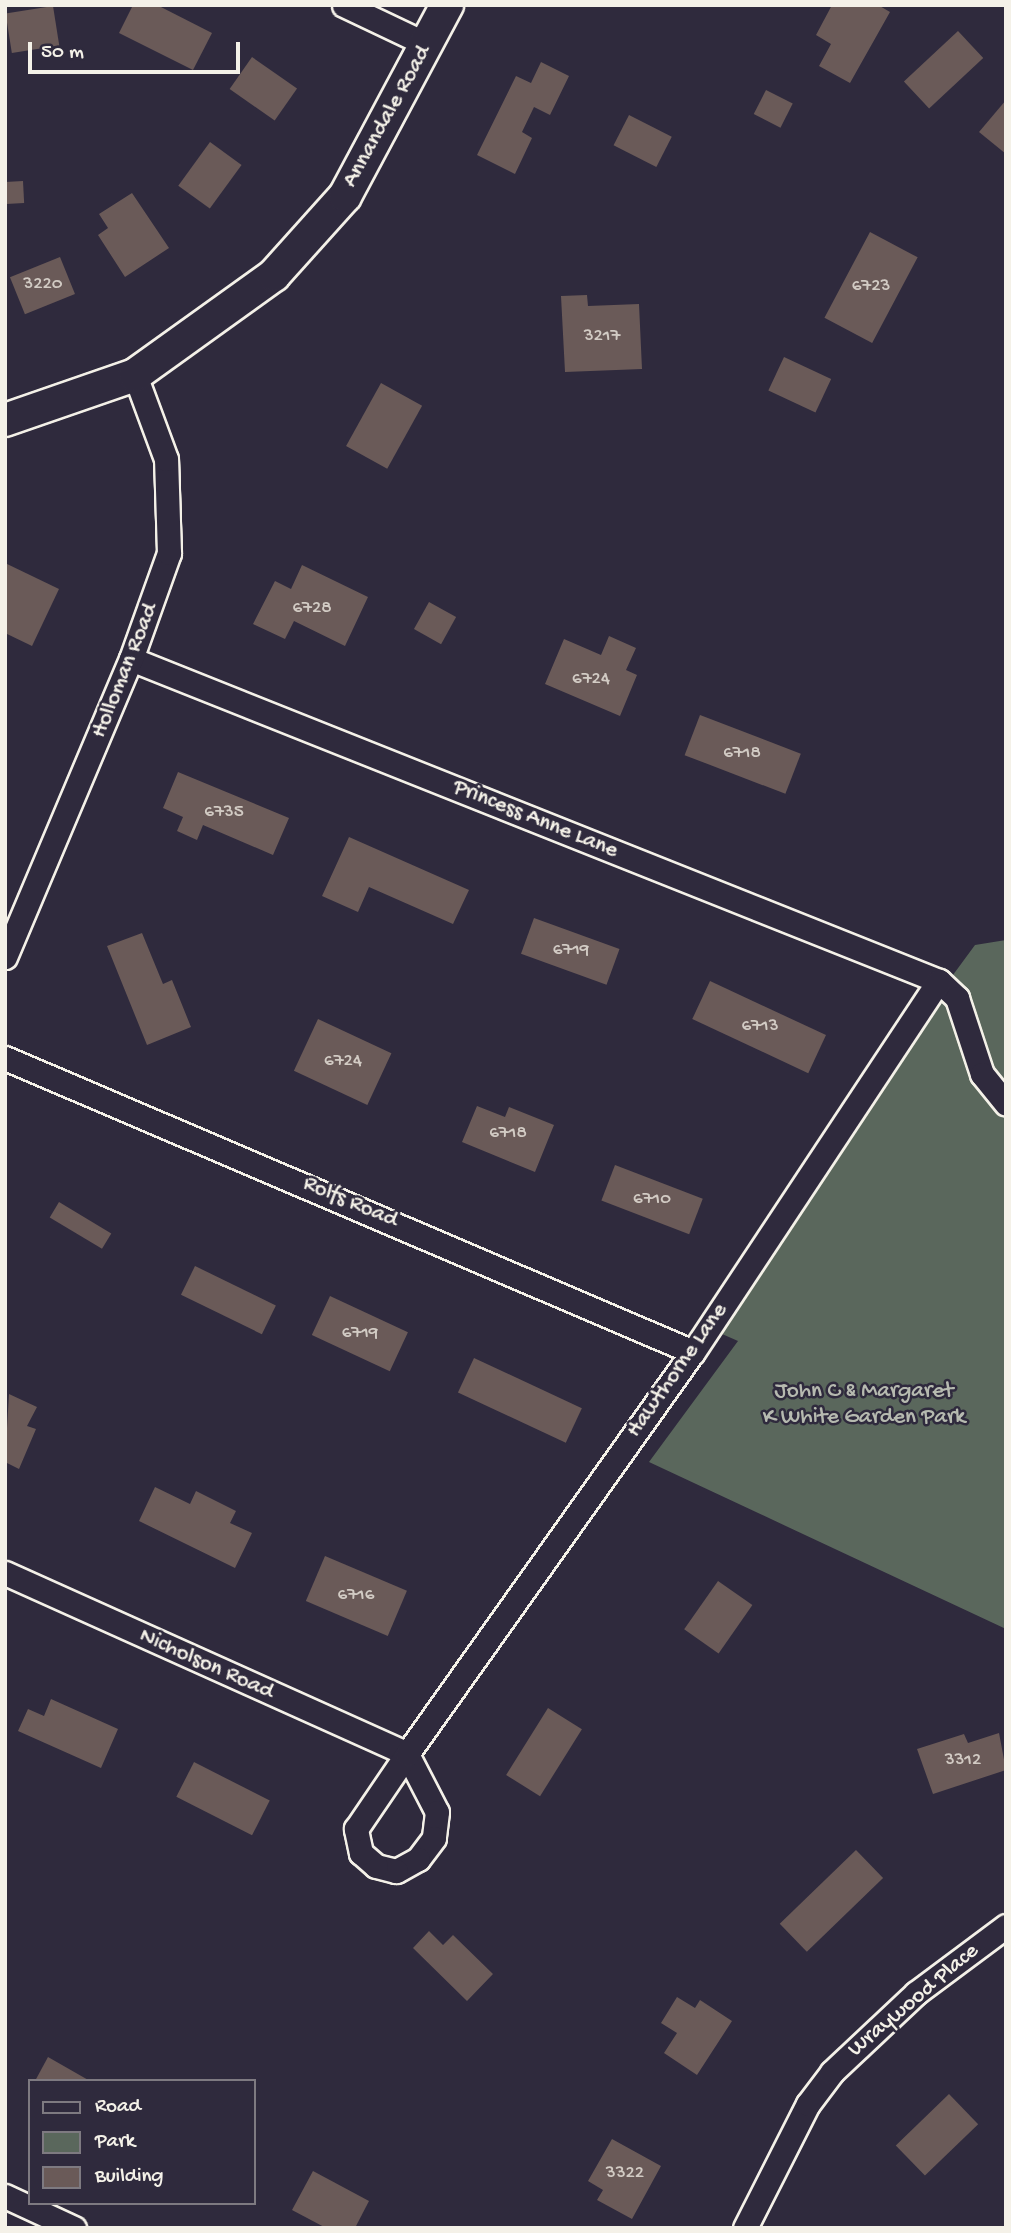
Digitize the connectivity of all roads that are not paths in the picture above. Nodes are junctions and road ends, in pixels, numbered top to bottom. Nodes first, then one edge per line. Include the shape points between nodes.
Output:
1 (344, 5) edge
2 (447, 5) edge
3 (428, 45) junction
4 (135, 375) junction
5 (5, 420) edge
6 (131, 659) junction
7 (5, 957) edge
8 (939, 981) junction
9 (5, 1058) edge
10 (1006, 1104) edge
11 (692, 1352) junction
12 (5, 1573) edge
13 (407, 1754) junction
14 (1006, 1926) edge
15 (5, 2196) edge
16 (75, 2228) edge
17 (746, 2228) edge

1 - 3 street
2 - 3 main road, Annandale Road
3 - 4 main road, Annandale Road via 374,151 311,236 227,313
4 - 5 main road, Annandale Road
4 - 6 street, Holloman Road via 166,459 172,508 159,592
6 - 7 street, Holloman Road
6 - 8 street, Princess Anne Lane
8 - 10 street via 957,998 982,1074
8 - 11 street, Hawthorne Lane
9 - 11 street, Rolfs Road
11 - 13 street, Hawthorne Lane
12 - 13 street, Nicholson Road
13 - 13 street, Hawthorne Lane via 356,1829 361,1853 396,1871 418,1860 434,1838 437,1812
14 - 17 street, Wraywood Place via 916,1993 832,2072 808,2104
15 - 16 street

